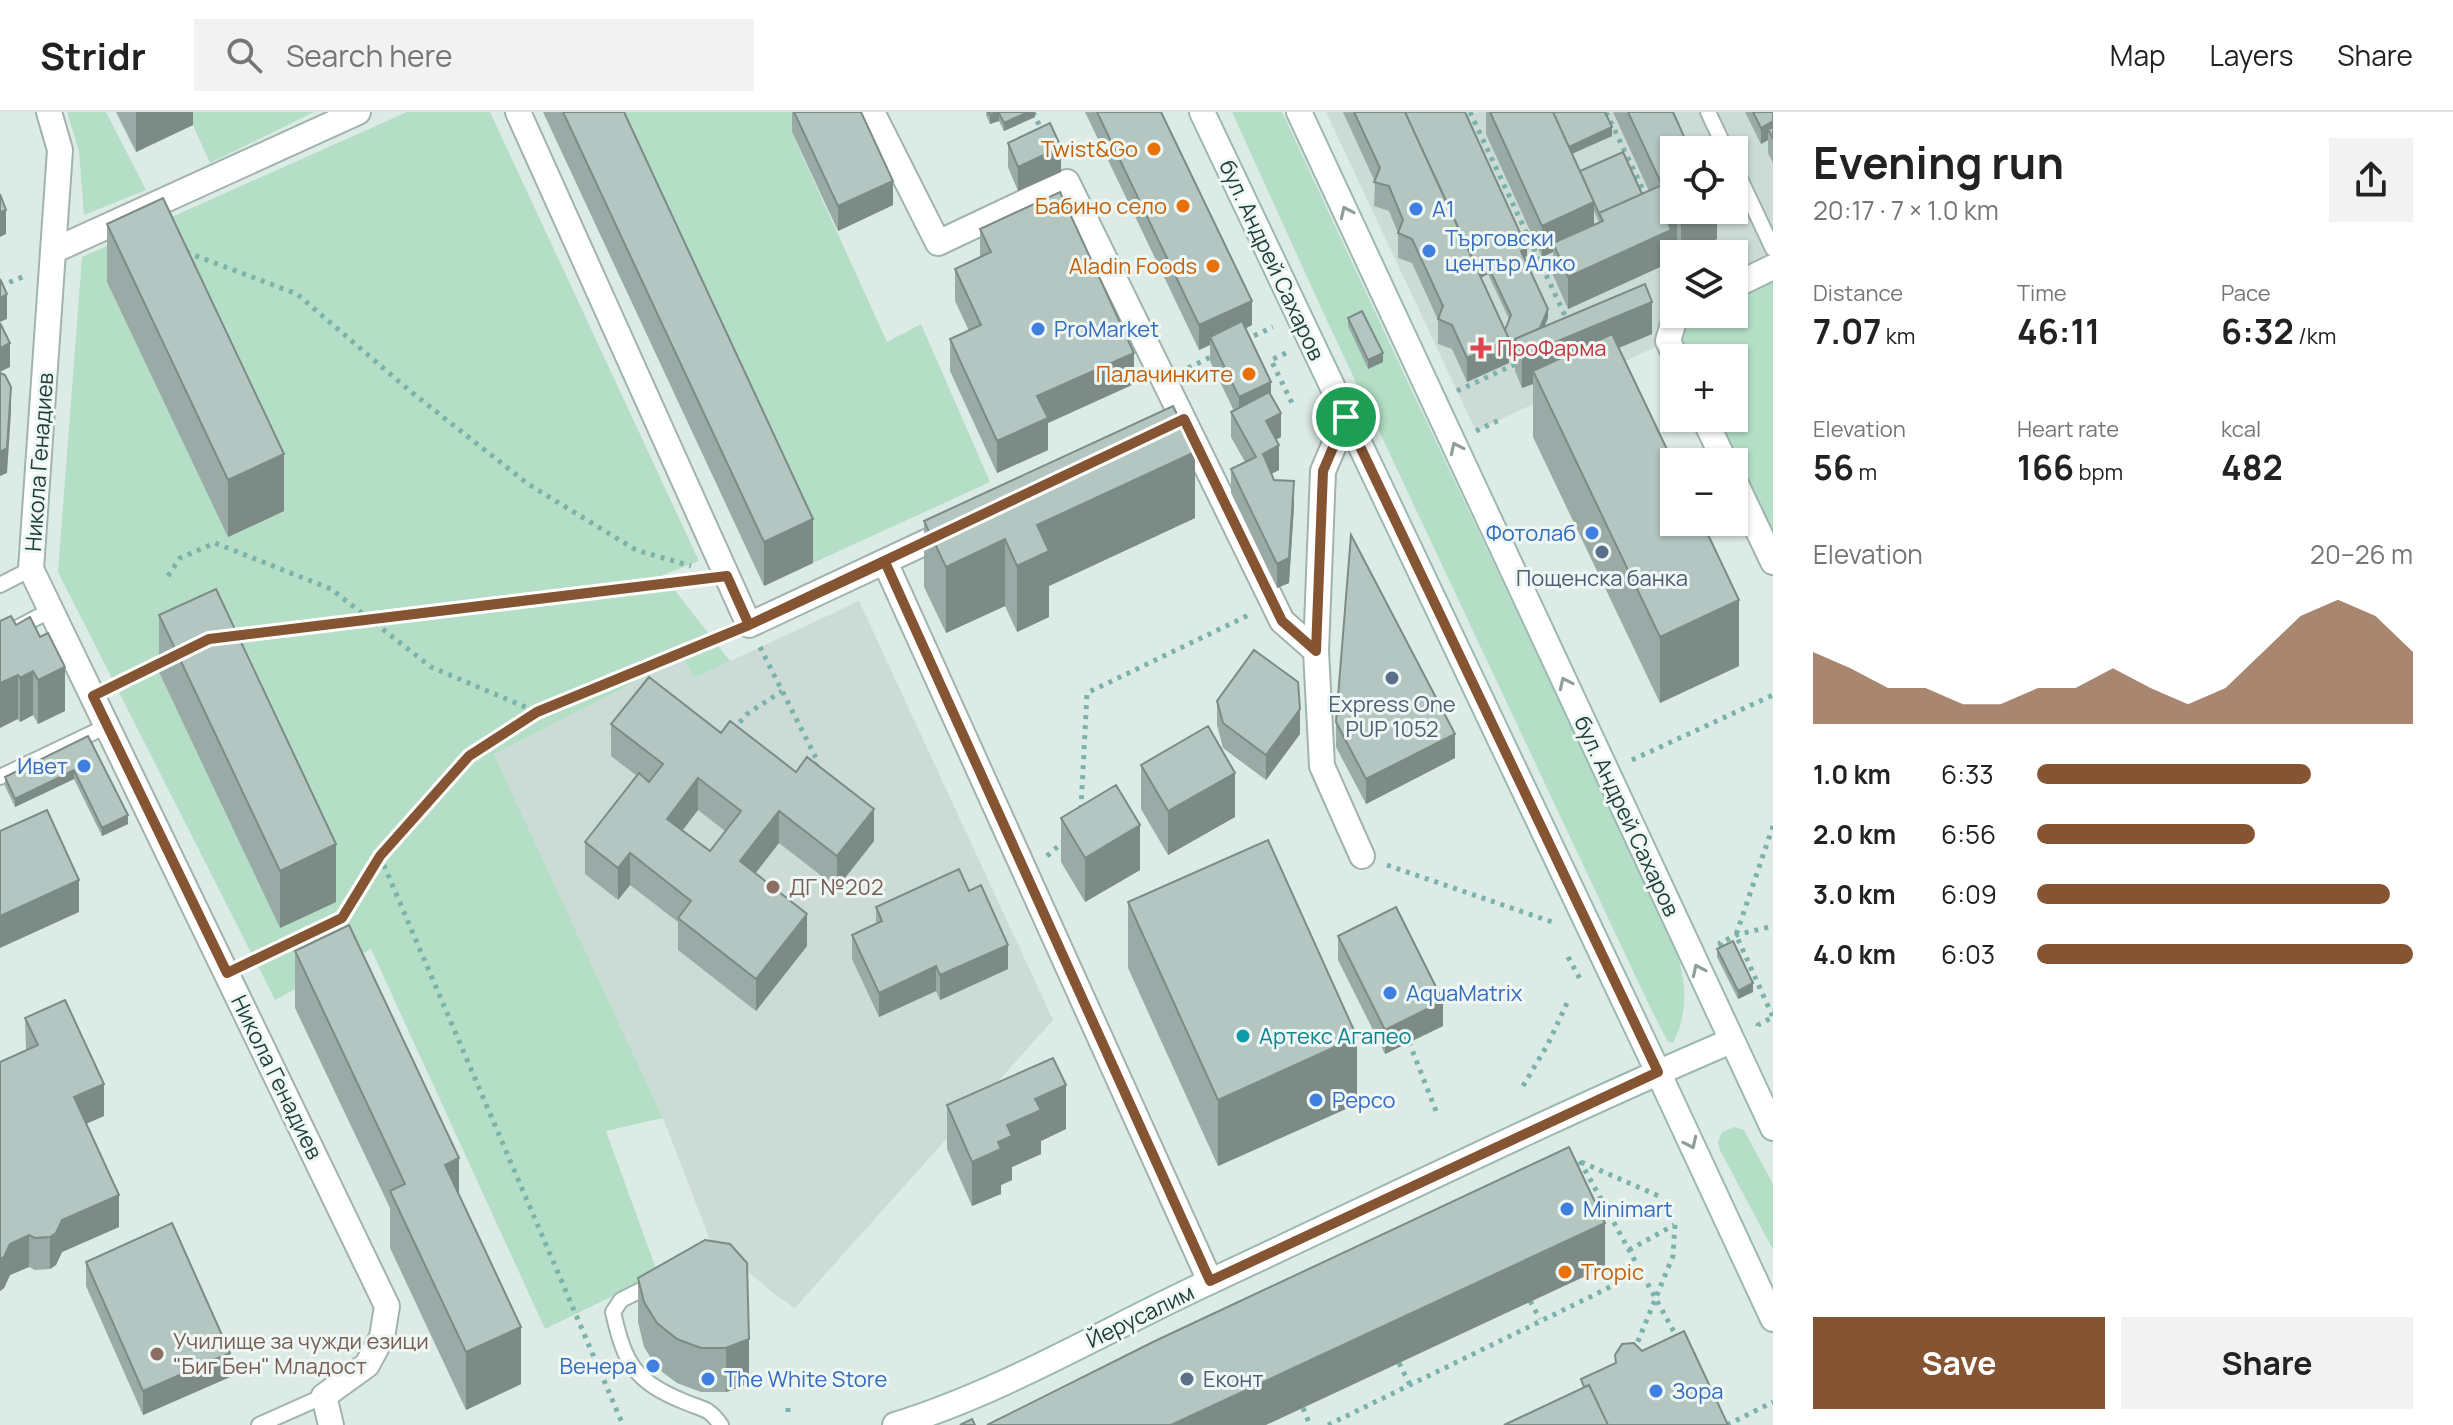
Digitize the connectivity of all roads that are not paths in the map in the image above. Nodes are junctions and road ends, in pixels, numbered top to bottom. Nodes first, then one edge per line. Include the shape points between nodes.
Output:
1 (49, 112) edge
2 (356, 112) edge
3 (518, 112) edge
4 (872, 112) edge
5 (1202, 112) edge
6 (1299, 112) edge
7 (1708, 112) edge
8 (1719, 136) edge
9 (1748, 196) edge
10 (1773, 249) edge
11 (55, 250) junction
12 (1773, 267) edge
13 (1748, 279) edge
14 (1346, 417) junction
15 (1748, 509) edge
16 (969, 521) edge
17 (885, 562) junction
18 (1773, 562) edge
19 (31, 569) junction
20 (0, 585) edge
21 (51, 610) junction
22 (0, 637) edge
23 (1316, 651) junction
24 (107, 726) junction
25 (0, 777) edge
26 (1362, 856) road end
27 (1731, 1041) junction
28 (1658, 1072) junction
29 (1773, 1128) edge
30 (668, 1277) edge
31 (1210, 1281) junction
32 (1773, 1319) edge
33 (324, 1396) junction
34 (259, 1425) edge
35 (331, 1425) edge
36 (721, 1425) edge
37 (895, 1425) edge

1 - 11 street, Никола Генадиев via 60,150
2 - 11 street
3 - 17 street via 749,625
4 - 23 street via 938,243 1067,182 1164,380 1176,423 1282,621
5 - 14 street, бул. Андрей Сахаров
27 -> 6 street, бул. Андрей Сахаров
7 - 8 lane
9 - 10 lane
11 - 19 street, Никола Генадиев
12 - 13 street
14 - 23 street via 1323,471
14 - 28 street, бул. Андрей Сахаров
15 - 18 street
16 - 17 street
17 - 31 street
19 - 20 lane
19 - 21 street, Никола Генадиев
21 - 22 lane
21 - 24 street, Никола Генадиев
23 - 26 street via 1322,766
24 - 25 lane
24 - 33 street, Никола Генадиев via 387,1306 382,1337 367,1365
27 - 28 street, Йерусалим
27 - 29 street, бул. Андрей Сахаров
28 - 31 street, Йерусалим
28 -> 32 street, бул. Андрей Сахаров
30 - 36 lane via 621,1300 613,1312 618,1334 637,1375 711,1411
31 - 37 street, Йерусалим via 934,1413
33 - 34 lane
33 - 35 street

